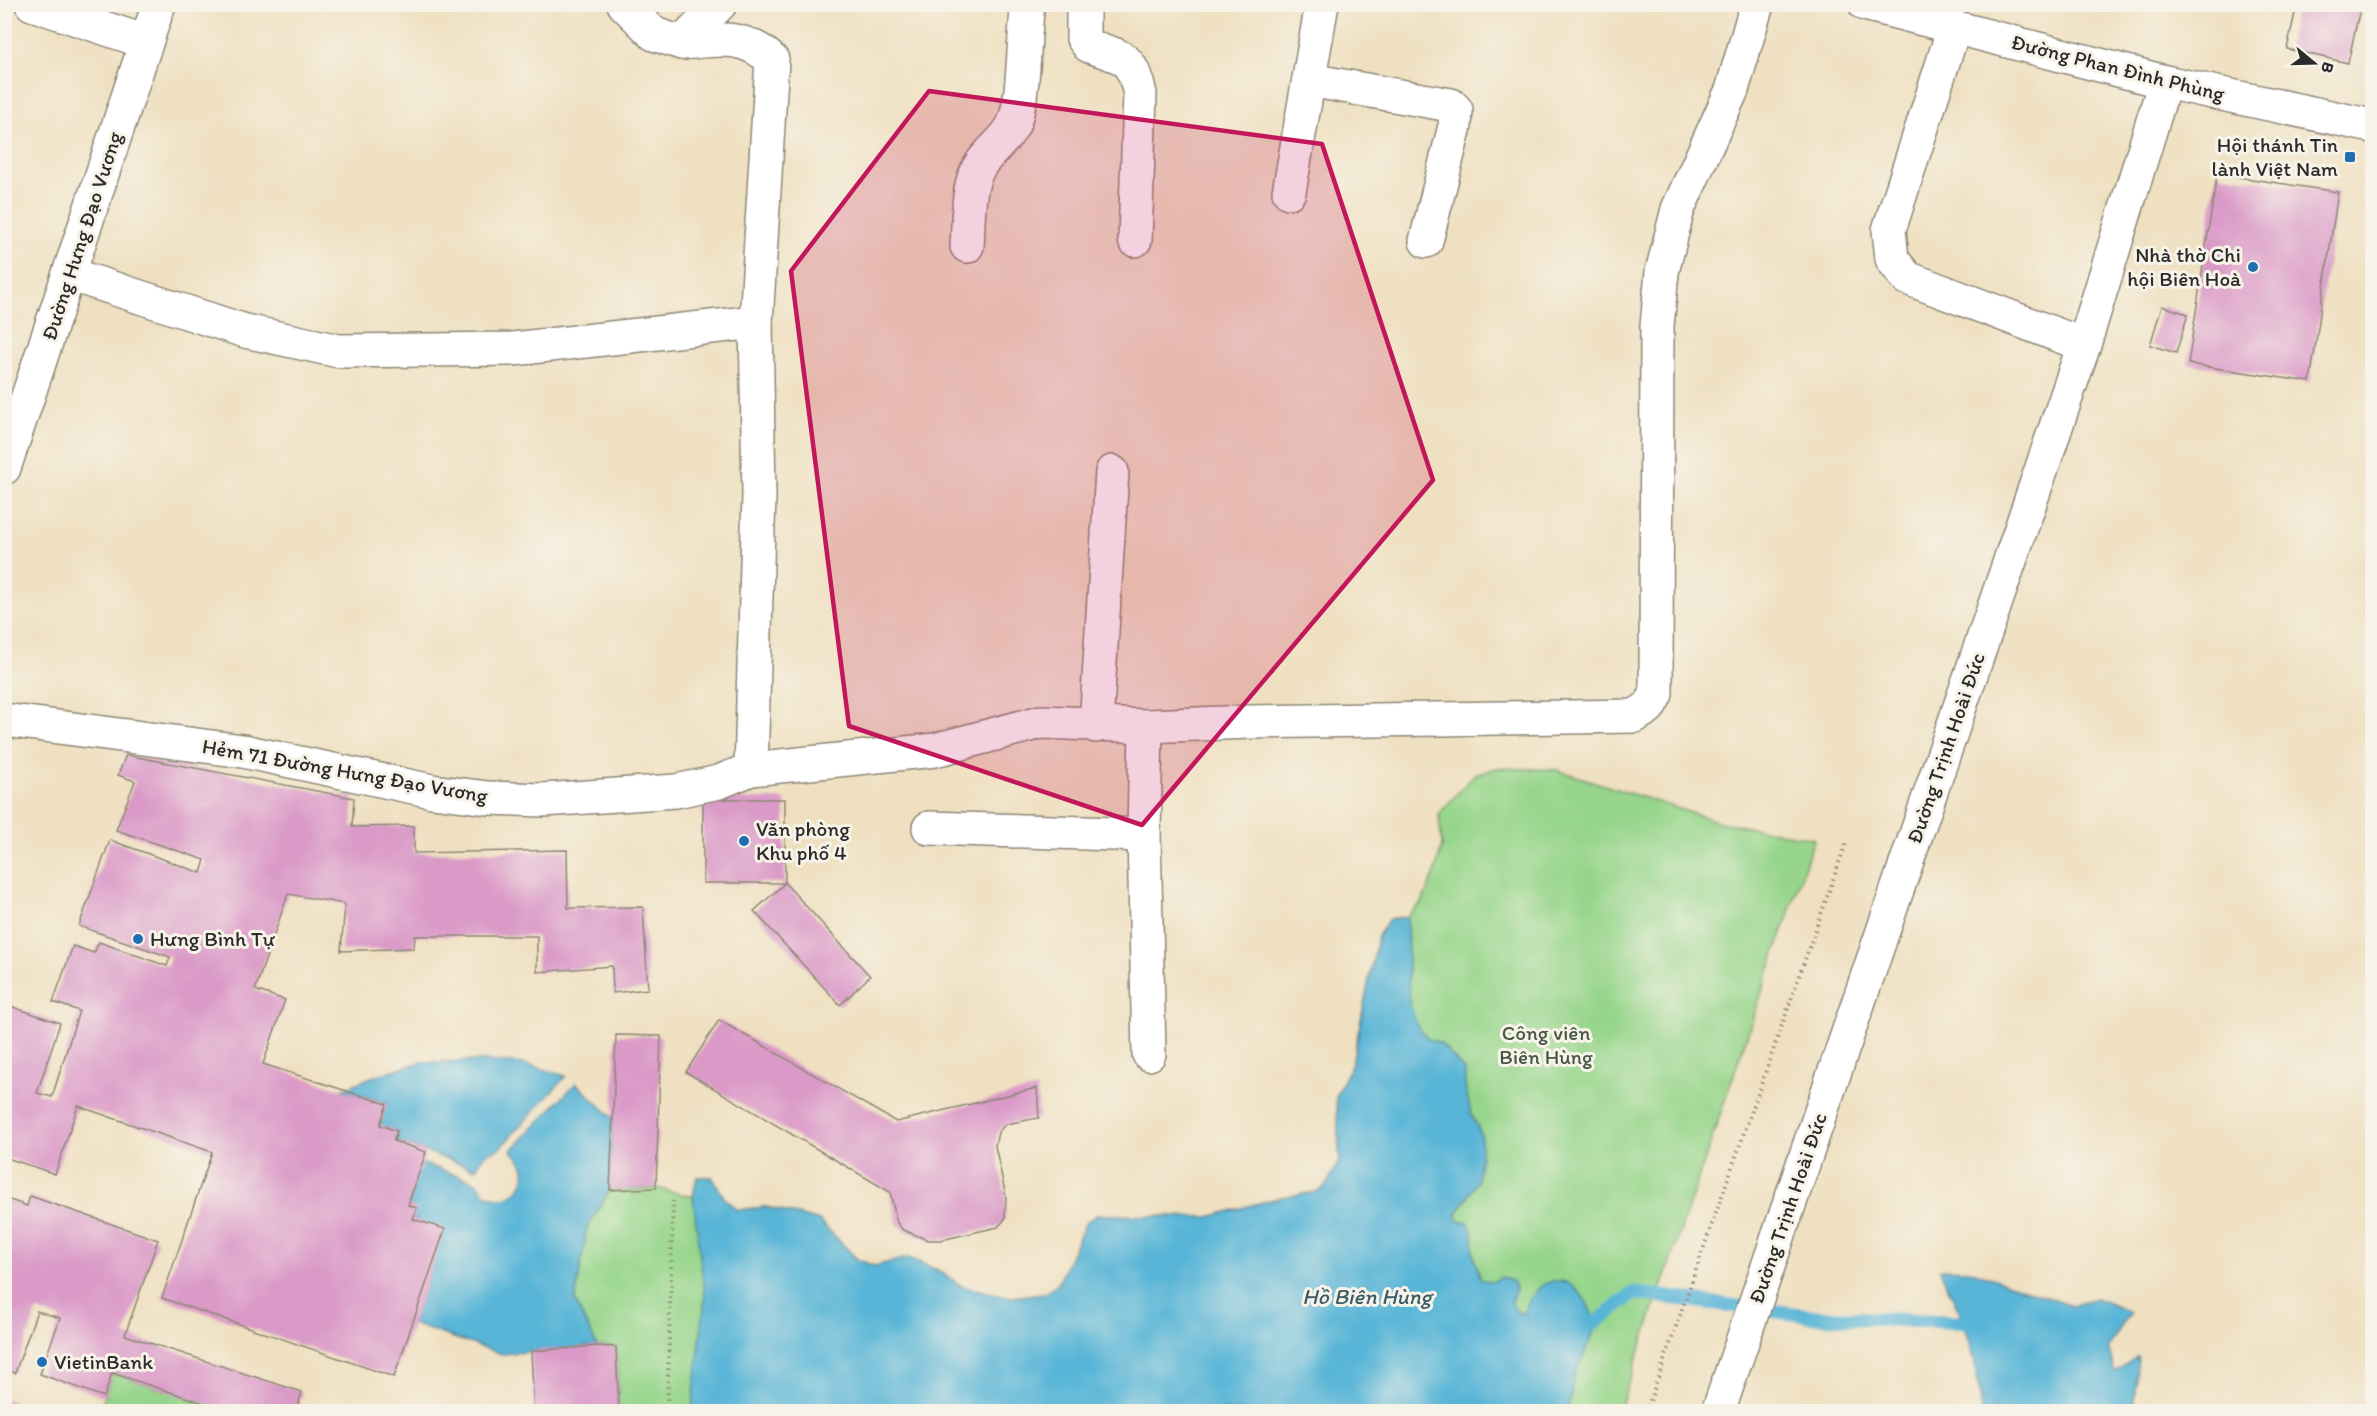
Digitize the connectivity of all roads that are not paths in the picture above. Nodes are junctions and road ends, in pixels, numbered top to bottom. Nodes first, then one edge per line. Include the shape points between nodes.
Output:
1 (32, 4) edge
2 (159, 4) edge
3 (624, 4) edge
4 (720, 4) edge
5 (1028, 4) edge
6 (1083, 4) edge
7 (1322, 4) edge
8 (1757, 4) edge
9 (1866, 4) edge
10 (1954, 28) junction
11 (146, 42) junction
12 (682, 43) junction
13 (1309, 80) junction
14 (2165, 82) junction
15 (2373, 126) edge
16 (1289, 192) dead end
17 (1135, 240) dead end
18 (1426, 241) dead end
19 (967, 246) dead end
20 (69, 274) junction
21 (756, 322) junction
22 (2084, 345) junction
23 (4, 468) edge
24 (1112, 472) dead end
25 (4, 720) edge
26 (1096, 726) junction
27 (1146, 726) junction
28 (752, 769) junction
29 (929, 828) dead end
30 (1144, 835) junction
31 (1149, 1054) dead end
32 (1718, 1412) edge

1 - 11 street
2 - 11 street, Đường Hưng Đạo Vương
3 - 12 street via 654,34
4 - 12 street
5 - 19 street via 1016,116 1005,136 978,166
6 - 17 street via 1083,38 1089,46 1110,50 1124,59 1136,76 1140,94
7 - 13 street
8 - 27 street, Hẻm 71 Đường Hưng Đạo Vương via 1732,90 1677,209 1662,272 1657,326 1657,674 1653,701 1635,716
9 - 10 street, Đường Phan Đình Phùng
10 - 14 street, Đường Phan Đình Phùng
10 - 22 street via 1889,230 1892,259 1907,278
11 - 20 street, Đường Hưng Đạo Vương
12 - 21 street via 747,42 772,60
13 - 16 street
13 - 18 street via 1445,104 1456,111
14 - 15 street, Đường Phan Đình Phùng
14 - 22 street, Đường Trịnh Hoài Đức
20 - 21 street via 245,331 339,351 513,349
20 - 23 street, Đường Hưng Đạo Vương
21 - 28 street via 759,495
22 - 32 street, Đường Trịnh Hoài Đức
24 - 26 street
25 - 28 street, Hẻm 71 Đường Hưng Đạo Vương via 243,751 432,791 488,798 543,800 652,794 719,782
26 - 27 street, Hẻm 71 Đường Hưng Đạo Vương
26 - 28 street, Hẻm 71 Đường Hưng Đạo Vương via 1041,722 935,750
27 - 30 street
29 - 30 street
30 - 31 street

